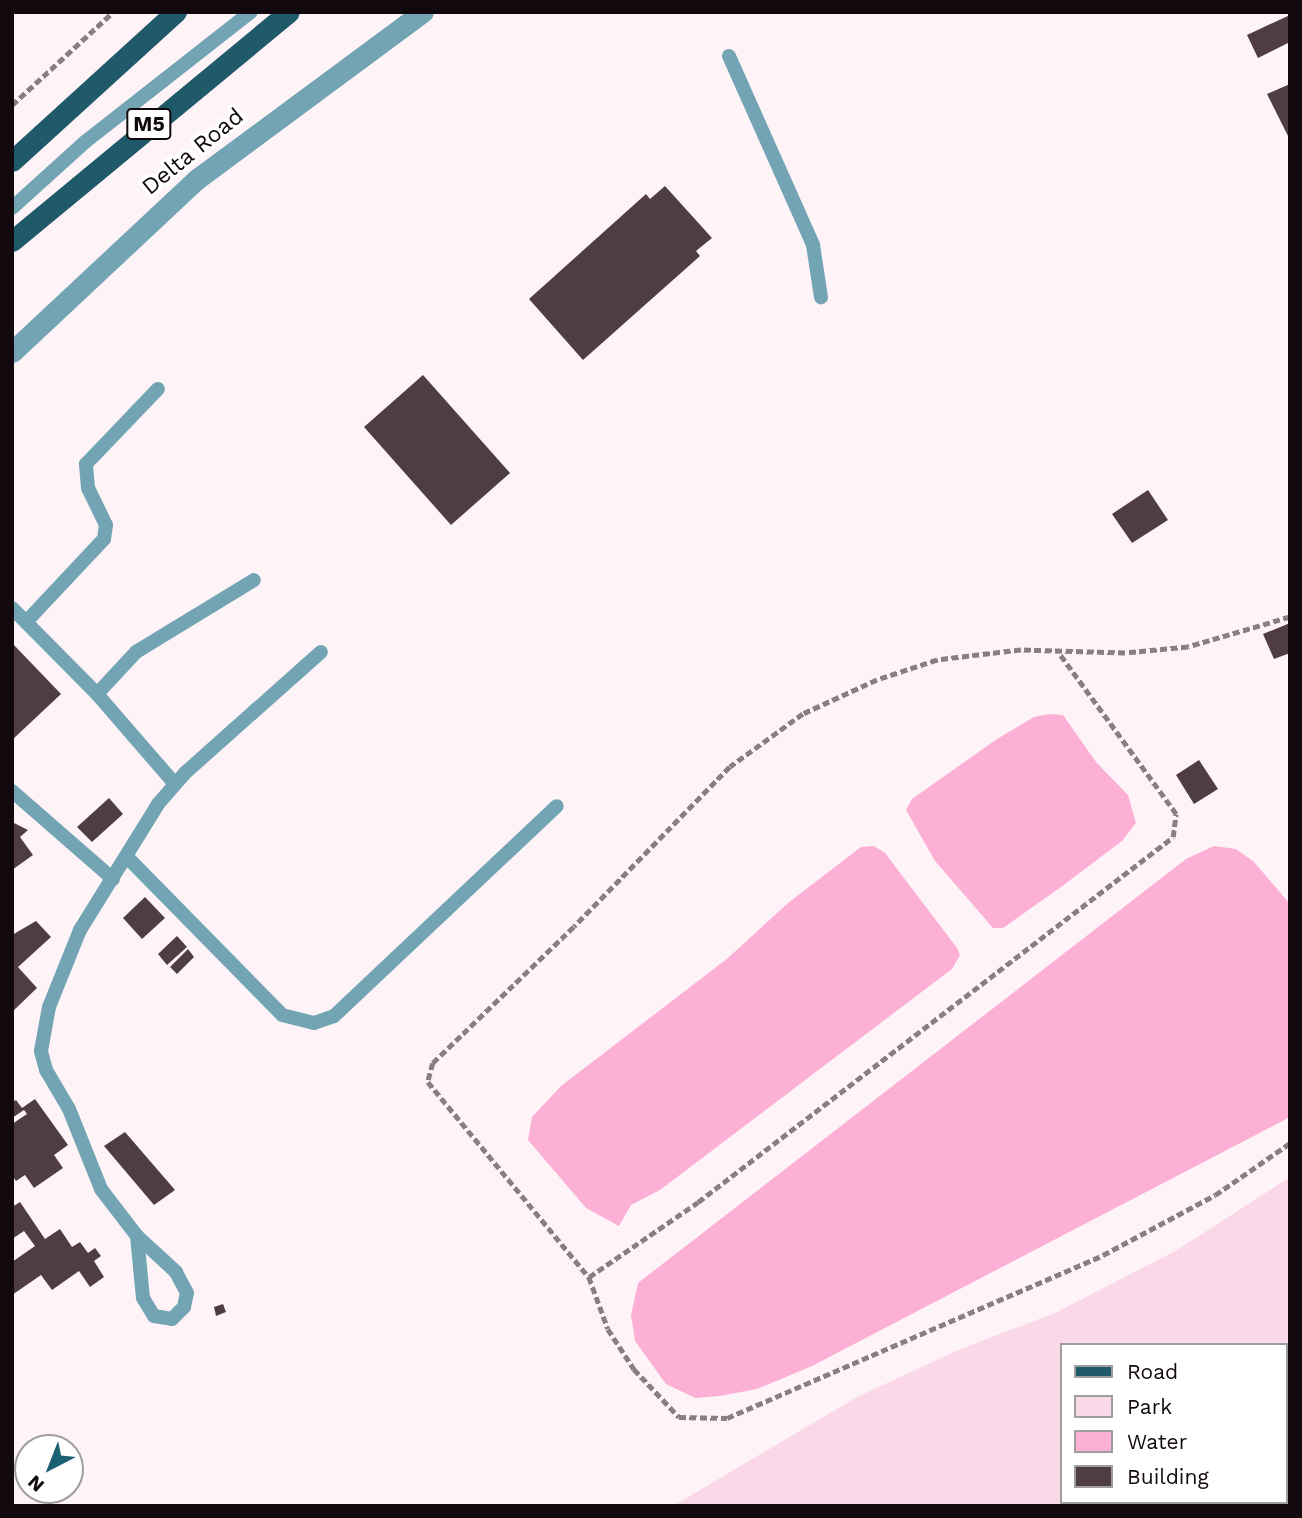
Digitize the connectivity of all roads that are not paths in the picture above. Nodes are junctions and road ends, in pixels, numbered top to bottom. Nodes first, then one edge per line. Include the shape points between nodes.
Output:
1 (176, 12) edge
2 (251, 12) edge
3 (289, 12) edge
4 (423, 12) edge
5 (729, 56) dead end
6 (12, 161) edge
7 (12, 208) edge
8 (12, 241) edge
9 (821, 297) dead end
10 (12, 352) edge
11 (159, 389) dead end
12 (254, 580) dead end
13 (12, 608) edge
14 (26, 622) junction
15 (321, 652) dead end
16 (97, 694) junction
17 (175, 784) junction
18 (12, 791) edge
19 (557, 806) dead end
20 (127, 857) junction
21 (113, 879) junction
22 (137, 1236) junction

1 - 6 main road
2 - 7 lane via 85,142
3 - 8 main road, M5
4 - 10 street, Delta Road via 197,178
5 - 9 lane via 813,245
11 - 14 lane via 86,464 88,488 106,524 104,539
12 - 16 lane via 136,652
13 - 14 lane
14 - 16 lane
15 - 17 lane
16 - 17 lane
17 - 20 lane
18 - 21 lane
19 - 20 lane via 334,1016 314,1023 282,1015
20 - 21 lane
21 - 22 lane via 80,930 49,1007 41,1051 101,1189
22 - 22 lane via 143,1298 155,1316 172,1319 184,1307 187,1293 176,1272

